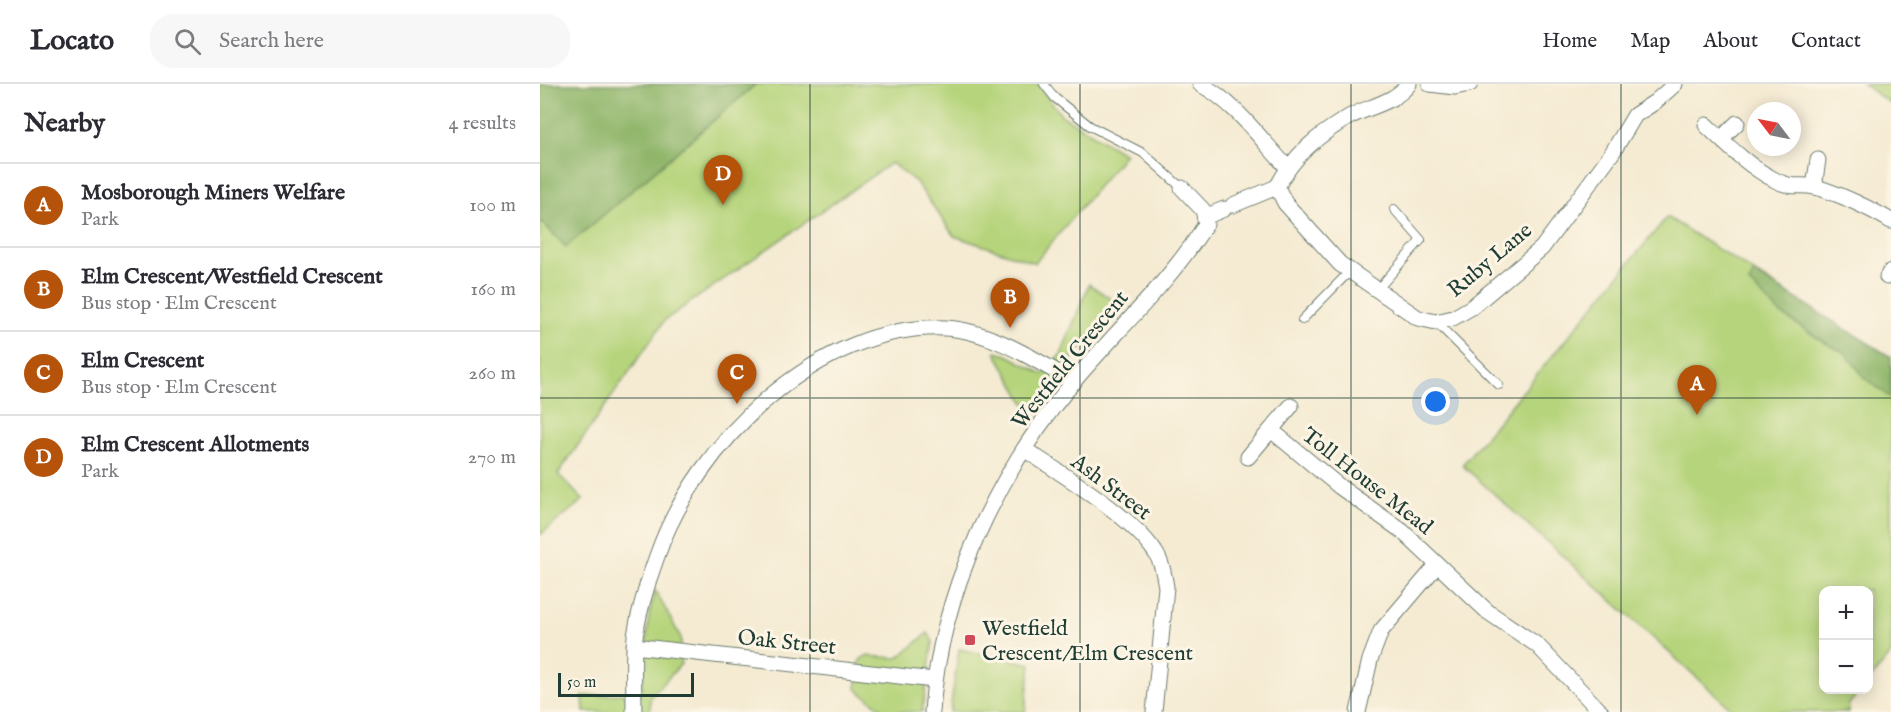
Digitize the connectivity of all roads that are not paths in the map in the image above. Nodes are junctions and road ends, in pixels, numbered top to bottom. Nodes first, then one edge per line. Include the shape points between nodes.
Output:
1 (1044, 84) edge
2 (1200, 84) edge
3 (1409, 84) edge
4 (1430, 84) edge
5 (1470, 84) edge
6 (1675, 84) edge
7 (1737, 123) dead end
8 (1706, 125) dead end
9 (1721, 139) junction
10 (1818, 160) dead end
11 (1287, 167) junction
12 (1277, 187) junction
13 (1815, 187) junction
14 (1182, 188) joint
15 (1394, 209) dead end
16 (1204, 216) junction
17 (1891, 221) edge
18 (1350, 271) junction
19 (1377, 290) junction
20 (1302, 320) dead end
21 (1436, 322) junction
22 (1074, 382) junction
23 (1499, 385) dead end
24 (1291, 406) dead end
25 (1270, 430) junction
26 (1024, 449) junction
27 (1248, 457) dead end
28 (1437, 566) junction
29 (634, 646) junction
30 (934, 680) junction
31 (634, 712) edge
32 (932, 712) edge
33 (1154, 712) edge
34 (1358, 712) edge
35 (1600, 712) edge

1 - 14 lane via 1090,126 1143,153
2 - 11 street via 1251,126
3 - 11 street via 1402,93 1349,117 1306,147
4 - 5 street
6 - 21 street, Ruby Lane via 1635,115 1542,249 1472,308
7 - 9 street
8 - 9 street
9 - 13 street via 1773,179 1791,187
10 - 13 street
11 - 12 street
12 - 16 street
12 - 18 street, Ruby Lane via 1285,204
13 - 17 street
14 - 16 street
15 - 19 lane via 1421,240
16 - 22 street, Westfield Crescent via 1206,224 1192,248
18 - 19 street, Ruby Lane
18 - 20 lane
19 - 21 street, Ruby Lane via 1418,318
21 - 23 lane
22 - 26 street, Westfield Crescent
22 - 29 street via 995,339 947,328 889,333 849,346 809,369 754,410 693,483 657,555
24 - 25 street, Toll House Mead
25 - 27 street, Toll House Mead
25 - 28 street, Toll House Mead via 1402,531
26 - 30 street, Westfield Crescent via 966,565 945,627
26 - 33 street, Ash Street via 1120,516 1156,553 1166,587
28 - 34 street, Toll House Mead via 1381,631
28 - 35 street, Toll House Mead via 1488,612 1537,645
29 - 30 street, Oak Street
29 - 31 street
30 - 32 street, Westfield Crescent

